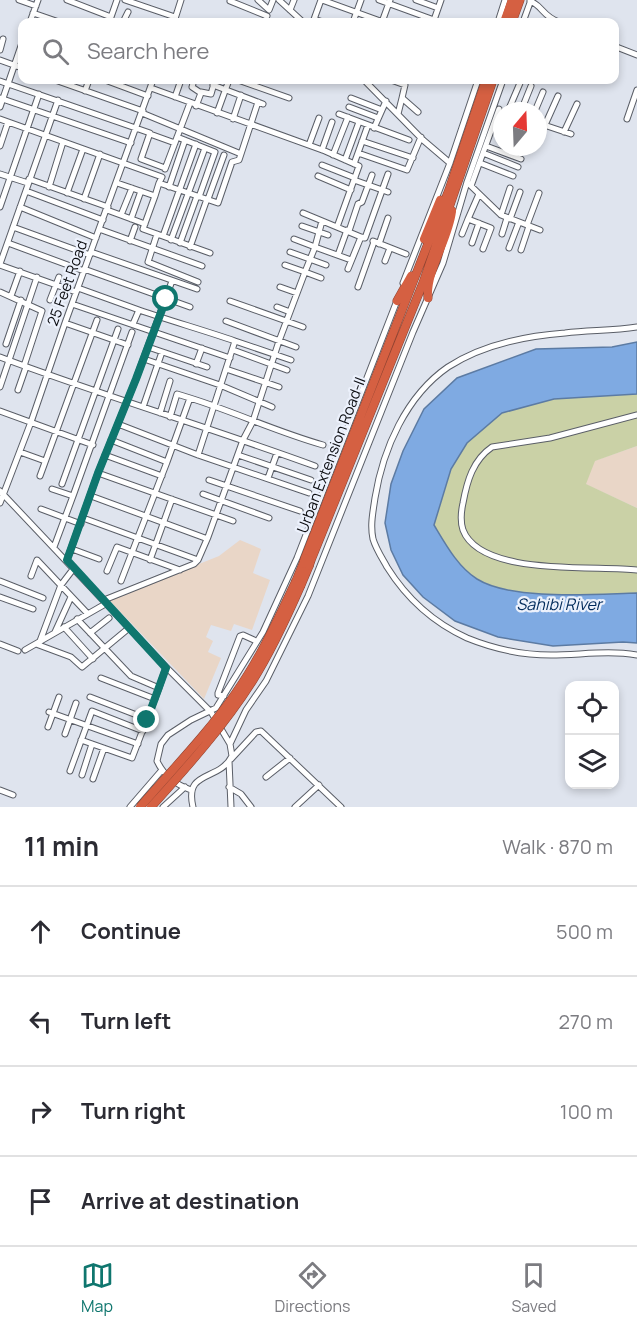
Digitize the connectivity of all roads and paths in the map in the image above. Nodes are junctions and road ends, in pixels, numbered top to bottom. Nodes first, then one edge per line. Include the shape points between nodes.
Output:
1 (19, 0) edge
2 (67, 0) edge
3 (117, 0) edge
4 (125, 0) edge
5 (182, 0) edge
6 (258, 0) edge
7 (273, 0) edge
8 (279, 0) edge
9 (294, 0) edge
10 (322, 0) edge
11 (362, 0) edge
12 (379, 0) edge
13 (416, 0) edge
14 (441, 0) edge
15 (505, 0) edge
16 (512, 0) edge
17 (520, 0) edge
18 (230, 1) edge
19 (531, 1) edge
20 (390, 2) edge
21 (37, 3) edge
22 (227, 8) dead end
23 (438, 8) junction
24 (290, 10) junction
25 (128, 12) dead end
26 (357, 12) junction
27 (33, 14) junction
28 (266, 17) edge
29 (32, 18) edge
30 (46, 18) edge
31 (106, 18) edge
32 (111, 18) edge
33 (125, 18) edge
34 (170, 18) edge
35 (176, 18) edge
36 (299, 18) edge
37 (315, 18) edge
38 (355, 18) edge
39 (373, 18) edge
40 (384, 18) edge
41 (427, 18) edge
42 (435, 18) edge
43 (499, 18) edge
44 (505, 18) edge
45 (513, 18) edge
46 (525, 18) edge
47 (548, 18) edge
48 (619, 47) edge
49 (637, 55) edge
50 (18, 57) edge
51 (0, 60) edge
52 (15, 65) junction
53 (18, 66) edge
54 (0, 81) edge
55 (8, 84) junction
56 (66, 84) edge
57 (88, 84) edge
58 (116, 84) edge
59 (152, 84) edge
60 (180, 84) edge
61 (193, 84) edge
62 (213, 84) edge
63 (217, 84) edge
64 (228, 84) edge
65 (251, 84) edge
66 (369, 84) edge
67 (402, 84) edge
68 (477, 84) edge
69 (485, 84) edge
70 (492, 84) edge
71 (502, 84) edge
72 (520, 84) edge
73 (371, 86) joint
74 (531, 86) dead end
75 (151, 88) junction
76 (226, 90) junction
77 (637, 90) edge
78 (86, 91) junction
79 (201, 92) junction
80 (543, 92) dead end
81 (39, 94) junction
82 (241, 95) junction
83 (148, 96) junction
84 (558, 96) dead end
85 (175, 97) junction
86 (1, 98) edge
87 (288, 98) dead end
88 (351, 98) dead end
89 (402, 98) junction
90 (58, 100) junction
91 (386, 101) junction
92 (500, 102) edge
93 (512, 102) edge
94 (525, 102) edge
95 (539, 102) edge
96 (577, 104) dead end
97 (194, 105) junction
98 (0, 107) edge
99 (349, 107) dead end
100 (33, 110) junction
101 (382, 110) junction
102 (142, 112) junction
103 (418, 112) dead end
104 (217, 113) junction
105 (339, 114) dead end
106 (398, 114) junction
107 (51, 116) junction
108 (348, 117) junction
109 (319, 118) dead end
110 (378, 118) junction
111 (0, 119) edge
112 (233, 119) junction
113 (627, 119) dead end
114 (547, 121) edge
115 (8, 122) junction
116 (332, 122) dead end
117 (359, 122) junction
118 (493, 124) edge
119 (250, 125) junction
120 (371, 126) junction
121 (493, 126) edge
122 (547, 126) edge
123 (27, 128) junction
124 (136, 128) junction
125 (180, 129) junction
126 (150, 134) junction
127 (45, 135) junction
128 (421, 137) junction
129 (176, 140) junction
130 (185, 140) junction
131 (409, 140) dead end
132 (362, 141) junction
133 (63, 142) junction
134 (131, 143) junction
135 (196, 144) junction
136 (309, 145) junction
137 (0, 146) edge
138 (486, 146) junction
139 (205, 148) junction
140 (83, 149) junction
141 (322, 150) junction
142 (215, 152) junction
143 (358, 153) junction
144 (483, 153) junction
145 (100, 154) junction
146 (241, 154) junction
147 (224, 155) junction
148 (333, 155) junction
149 (413, 158) junction
150 (521, 159) dead end
151 (236, 160) junction
152 (345, 160) junction
153 (124, 162) junction
154 (450, 163) junction
155 (480, 163) junction
156 (354, 164) junction
157 (322, 165) dead end
158 (518, 167) dead end
159 (165, 168) junction
160 (0, 174) edge
161 (388, 174) dead end
162 (372, 175) dead end
163 (318, 176) dead end
164 (513, 176) dead end
165 (162, 177) junction
166 (10, 178) junction
167 (354, 179) junction
168 (28, 182) junction
169 (117, 183) junction
170 (159, 183) junction
171 (469, 184) junction
172 (369, 185) junction
173 (49, 187) junction
174 (169, 187) junction
175 (132, 188) junction
176 (510, 188) dead end
177 (351, 190) junction
178 (448, 190) junction
179 (26, 191) junction
180 (141, 191) junction
181 (180, 191) junction
182 (385, 191) junction
183 (519, 192) dead end
184 (67, 193) junction
185 (188, 193) junction
186 (539, 193) dead end
187 (479, 194) junction
188 (155, 196) junction
189 (198, 197) junction
190 (84, 199) junction
191 (207, 199) junction
192 (451, 204) junction
193 (0, 207) edge
194 (20, 207) junction
195 (107, 208) junction
196 (303, 213) dead end
197 (121, 215) junction
198 (501, 215) junction
199 (388, 218) dead end
200 (508, 218) junction
201 (131, 219) junction
202 (468, 219) junction
203 (103, 220) junction
204 (322, 221) junction
205 (519, 222) junction
206 (479, 223) junction
207 (145, 224) junction
208 (13, 226) junction
209 (302, 226) dead end
210 (528, 226) junction
211 (135, 227) dead end
212 (337, 227) junction
213 (99, 229) junction
214 (540, 230) dead end
215 (319, 231) junction
216 (348, 231) junction
217 (462, 234) dead end
218 (502, 234) dead end
219 (160, 235) junction
220 (328, 235) dead end
221 (96, 238) junction
222 (363, 238) junction
223 (171, 240) junction
224 (294, 240) dead end
225 (130, 241) junction
226 (8, 243) junction
227 (180, 243) junction
228 (376, 243) junction
229 (472, 243) dead end
230 (190, 247) junction
231 (315, 247) junction
232 (390, 248) junction
233 (509, 248) dead end
234 (152, 249) junction
235 (483, 249) dead end
236 (521, 250) dead end
237 (290, 252) dead end
238 (210, 253) dead end
239 (90, 254) junction
240 (406, 254) dead end
241 (338, 255) junction
242 (310, 259) junction
243 (351, 260) junction
244 (385, 261) dead end
245 (0, 264) edge
246 (285, 265) dead end
247 (326, 265) dead end
248 (202, 266) dead end
249 (348, 269) dead end
250 (84, 270) junction
251 (20, 271) junction
252 (305, 272) junction
253 (37, 277) junction
254 (59, 277) dead end
255 (321, 278) dead end
256 (172, 281) junction
257 (198, 282) dead end
258 (56, 284) junction
259 (280, 287) dead end
260 (358, 287) dead end
261 (77, 290) junction
262 (197, 290) dead end
263 (297, 293) junction
264 (1, 294) edge
265 (11, 296) junction
266 (428, 298) junction
267 (166, 299) junction
268 (21, 300) junction
269 (50, 300) dead end
270 (397, 301) junction
271 (230, 302) dead end
272 (29, 304) junction
273 (72, 304) junction
274 (190, 307) dead end
275 (277, 307) dead end
276 (138, 310) junction
277 (290, 312) junction
278 (159, 317) junction
279 (97, 320) dead end
280 (226, 321) dead end
281 (287, 321) junction
282 (65, 323) junction
283 (134, 324) junction
284 (303, 327) dead end
285 (637, 327) edge
286 (118, 329) dead end
287 (154, 331) junction
288 (132, 332) dead end
289 (92, 333) junction
290 (115, 340) junction
291 (279, 340) junction
292 (235, 341) junction
293 (3, 343) edge
294 (128, 345) junction
295 (14, 346) junction
296 (296, 347) dead end
297 (148, 348) junction
298 (202, 348) junction
299 (233, 350) junction
300 (162, 352) junction
301 (274, 354) junction
302 (0, 357) edge
303 (230, 358) junction
304 (144, 359) junction
305 (291, 360) dead end
306 (9, 361) junction
307 (157, 364) junction
308 (196, 364) junction
309 (271, 364) junction
310 (25, 367) junction
311 (207, 367) dead end
312 (226, 369) junction
313 (287, 370) dead end
314 (48, 375) junction
315 (170, 381) dead end
316 (265, 382) junction
317 (74, 384) junction
318 (220, 385) junction
319 (0, 387) edge
320 (279, 387) dead end
321 (18, 390) dead end
322 (97, 392) junction
323 (110, 397) junction
324 (190, 398) junction
325 (258, 401) junction
326 (126, 402) junction
327 (213, 405) junction
328 (143, 407) junction
329 (272, 407) dead end
330 (0, 411) edge
331 (160, 413) junction
332 (637, 415) edge
333 (170, 417) junction
334 (182, 421) junction
335 (253, 421) junction
336 (31, 422) junction
337 (118, 424) junction
338 (205, 429) junction
339 (57, 431) junction
340 (79, 439) junction
341 (111, 440) junction
342 (243, 440) junction
343 (93, 445) junction
344 (173, 445) junction
345 (323, 446) dead end
346 (20, 452) junction
347 (277, 453) junction
348 (105, 455) junction
349 (198, 455) junction
350 (237, 456) junction
351 (45, 461) junction
352 (167, 462) junction
353 (234, 466) junction
354 (315, 466) dead end
355 (273, 467) junction
356 (98, 473) junction
357 (40, 476) dead end
358 (162, 476) junction
359 (268, 478) junction
360 (209, 480) dead end
361 (311, 480) dead end
362 (62, 484) dead end
363 (227, 485) junction
364 (52, 489) dead end
365 (2, 492) edge
366 (155, 493) junction
367 (309, 493) dead end
368 (204, 494) dead end
369 (72, 496) junction
370 (91, 496) junction
371 (172, 499) junction
372 (221, 501) junction
373 (0, 502) edge
374 (41, 509) dead end
375 (300, 511) dead end
376 (216, 515) junction
377 (147, 516) junction
378 (65, 518) junction
379 (269, 518) dead end
380 (82, 521) junction
381 (233, 521) dead end
382 (164, 522) junction
383 (208, 537) junction
384 (138, 539) junction
385 (155, 545) junction
386 (54, 547) junction
387 (72, 549) junction
388 (132, 553) junction
389 (99, 559) dead end
390 (67, 560) junction
391 (150, 560) junction
392 (198, 560) junction
393 (305, 561) junction
394 (319, 567) junction
395 (74, 568) junction
396 (180, 570) junction
397 (637, 570) edge
398 (107, 571) dead end
399 (31, 576) dead end
400 (0, 581) edge
401 (121, 581) dead end
402 (299, 583) junction
403 (61, 585) junction
404 (0, 597) edge
405 (43, 597) dead end
406 (72, 597) junction
407 (106, 602) junction
408 (33, 609) dead end
409 (87, 613) junction
410 (109, 618) dead end
411 (77, 619) junction
412 (64, 627) junction
413 (129, 628) junction
414 (54, 633) junction
415 (90, 633) junction
416 (254, 640) dead end
417 (38, 642) junction
418 (0, 644) edge
419 (105, 649) junction
420 (637, 655) edge
421 (93, 659) junction
422 (166, 668) junction
423 (101, 678) dead end
424 (159, 687) junction
425 (224, 696) junction
426 (59, 697) dead end
427 (90, 697) dead end
428 (155, 699) junction
429 (76, 703) dead end
430 (51, 712) junction
431 (211, 712) junction
432 (70, 719) junction
433 (147, 719) junction
434 (87, 726) junction
435 (48, 727) dead end
436 (143, 730) junction
437 (64, 734) dead end
438 (81, 740) junction
439 (92, 744) junction
440 (138, 744) junction
441 (230, 744) junction
442 (104, 748) junction
443 (290, 758) junction
444 (230, 760) junction
445 (162, 770) junction
446 (70, 771) dead end
447 (82, 776) dead end
448 (266, 777) dead end
449 (93, 779) dead end
450 (318, 786) junction
451 (230, 787) junction
452 (188, 788) junction
453 (0, 790) edge
454 (13, 795) dead end
455 (339, 806) edge
456 (130, 807) edge
457 (140, 807) edge
458 (151, 807) edge
459 (163, 807) edge
460 (193, 807) edge
461 (231, 807) edge
462 (251, 807) edge
463 (295, 807) edge

1 - 21 street
2 - 31 street
3 - 32 street
4 - 34 street
5 - 35 street
6 - 28 street
7 - 28 street
8 - 24 street
9 - 24 street
10 - 26 street
10 - 37 street
11 - 26 street
12 - 20 street
13 - 23 street
14 - 23 street
15 - 43 street
16 - 44 highway
17 - 45 highway
18 - 22 street
18 - 28 street
19 - 46 street
19 - 47 street
20 - 40 street
20 - 41 street
21 - 27 street
23 - 42 street
24 - 36 street
25 - 33 street
26 - 38 street
26 - 39 street
27 - 29 street
27 - 30 street
48 - 49 street
50 - 52 street
51 - 52 street
52 - 53 street
52 - 55 street
54 - 55 street
55 - 81 street
55 - 86 street
56 - 78 street
57 - 78 street
58 - 83 street
59 - 75 street, 25 Feet Road
60 - 85 street
61 - 79 street via 192,88
62 - 79 street via 210,94
63 - 76 street
64 - 76 street
65 - 87 street
66 - 73 street
67 - 89 street
68 - 154 street
69 - 178 highway, Urban Extension Road-II
70 - 192 highway, Urban Extension Road-II
71 - 92 street
72 - 93 street
73 - 91 street
74 - 94 street
75 - 83 street, 25 Feet Road
75 - 85 street
76 - 82 street
76 - 104 street
77 - 113 street
78 - 102 street
79 - 97 street
80 - 95 street
81 - 90 street
81 - 100 street
82 - 112 street
82 - 119 street via 260,103
83 - 102 street, 25 Feet Road
84 - 114 street
85 - 97 street
86 - 98 street
86 - 100 street
88 - 101 street
89 - 103 street
89 - 106 street
90 - 107 street
90 - 124 street
91 - 101 street
91 - 106 street
96 - 122 street via 568,133
97 - 104 street
97 - 125 street
99 - 110 street
100 - 107 street
100 - 123 street
101 - 110 street
102 - 124 street, 25 Feet Road
102 - 125 street
104 - 112 street
105 - 108 street
106 - 128 street
107 - 127 street
107 - 134 street
108 - 117 street
108 - 148 street
109 - 136 street
110 - 120 street
111 - 115 street
112 - 119 street
115 - 123 street
115 - 137 street
116 - 141 street
117 - 120 street
117 - 152 street
118 - 171 street
119 - 136 street
119 - 146 street
120 - 131 street
120 - 132 street
121 - 138 street
123 - 127 street
123 - 166 street
124 - 126 street
124 - 134 street, 25 Feet Road
125 - 129 street
125 - 146 street
126 - 129 street
126 - 159 street via 141,159
127 - 133 street
127 - 168 street
128 - 149 street
128 - 154 street
129 - 130 street
129 - 159 street
130 - 135 street
130 - 174 street
132 - 143 street
132 - 149 street
133 - 140 street
133 - 173 street
134 - 153 street, 25 Feet Road
135 - 139 street
135 - 181 street
136 - 141 street
138 - 144 street
138 - 150 street
139 - 142 street
139 - 185 street
140 - 145 street
140 - 184 street
141 - 148 street
142 - 147 street
142 - 189 street
143 - 149 street via 407,170
143 - 156 street
144 - 155 street
144 - 158 street
145 - 153 street
145 - 190 street
146 - 151 street
147 - 151 street
147 - 191 street
148 - 152 street
151 - 191 street via 219,202
152 - 156 street
153 - 165 street
153 - 169 street, 25 Feet Road
154 - 270 street
155 - 164 street
155 - 171 street
156 - 167 street via 359,166
157 - 167 street
159 - 165 street
160 - 166 street
161 - 182 street
162 - 172 street
163 - 177 street
165 - 170 street
166 - 168 street
166 - 193 street
167 - 172 street
167 - 177 street
168 - 173 street
168 - 179 street
169 - 175 street
169 - 195 street, 25 Feet Road
170 - 174 street
170 - 188 street
171 - 187 street
171 - 266 street
172 - 182 street
172 - 216 street
173 - 184 street
174 - 181 street
175 - 180 street
175 - 197 street
176 - 198 street
177 - 212 street
178 - 270 highway via 434,211
178 - 393 highway, Urban Extension Road-II
179 - 194 street
179 - 203 street
180 - 188 street
180 - 201 street
181 - 185 street
181 - 219 street
182 - 222 street
183 - 200 street
184 - 190 street
185 - 189 street
185 - 223 street
186 - 210 street
187 - 198 street
187 - 202 street
188 - 207 street
189 - 191 street
189 - 227 street
190 - 195 street
191 - 230 street
192 - 266 highway via 449,226 429,283
192 - 393 highway, Urban Extension Road-II via 423,283
194 - 208 street
194 - 221 street
195 - 197 street
195 - 203 street, 25 Feet Road
196 - 204 street
197 - 201 street
198 - 200 street
199 - 228 street
200 - 205 street
200 - 218 street
201 - 207 street
202 - 206 street
202 - 217 street
203 - 213 street, 25 Feet Road
204 - 212 street
204 - 215 street
205 - 210 street
205 - 233 street
206 - 229 street
206 - 235 street via 491,229
207 - 219 street via 143,230
208 - 226 street
208 - 239 street
209 - 215 street
210 - 214 street
210 - 236 street
211 - 225 street
212 - 216 street
213 - 221 street, 25 Feet Road
213 - 225 street
215 - 220 street
215 - 231 street
216 - 222 street
216 - 241 street
219 - 223 street
219 - 234 street
221 - 239 street, 25 Feet Road
222 - 228 street
222 - 243 street
223 - 227 street
224 - 231 street
225 - 234 street
226 - 245 street
226 - 250 street
227 - 230 street
228 - 232 street
228 - 260 street
230 - 238 street
231 - 241 street
231 - 242 street
232 - 240 street
232 - 244 street
234 - 248 street
234 - 257 street via 149,263
237 - 242 street
239 - 250 street, 25 Feet Road
239 - 256 street
241 - 243 street
242 - 247 street
242 - 252 street
243 - 249 street
245 - 251 street
246 - 252 street
250 - 261 street, 25 Feet Road
250 - 267 street
251 - 253 street
251 - 265 street
252 - 255 street
252 - 263 street
253 - 258 street
253 - 272 street
254 - 258 street
256 - 262 street
256 - 267 street
258 - 261 street
258 - 269 street
259 - 263 street
261 - 273 street, 25 Feet Road
261 - 276 street
263 - 277 street
264 - 265 street
265 - 268 street
266 - 394 street
267 - 274 street
267 - 278 street
268 - 272 street
268 - 293 street
270 - 393 street
271 - 281 street
272 - 295 street
272 - 310 street via 41,309 42,314
273 - 282 street, 25 Feet Road
273 - 283 street
275 - 277 street
276 - 278 street
276 - 283 street
277 - 281 street
278 - 287 street
278 - 292 street
279 - 289 street
280 - 291 street
281 - 284 street
281 - 291 street
282 - 289 street
282 - 314 street, 25 Feet Road
283 - 287 street
285 - 420 street via 566,332 505,343 448,367 420,393 396,431 382,464 372,528 376,548 404,593 430,617 465,636 502,649 534,654
286 - 290 street
287 - 297 street
287 - 298 street
288 - 294 street
289 - 290 street
289 - 317 street
290 - 294 street
290 - 322 street
291 - 296 street
291 - 301 street
292 - 299 street
292 - 301 street
293 - 295 street
294 - 323 street
295 - 306 street
297 - 300 street
297 - 304 street
298 - 303 street
298 - 308 street
299 - 303 street
299 - 309 street
300 - 307 street
300 - 308 street
301 - 305 street
301 - 309 street
302 - 306 street
303 - 312 street
304 - 307 street
304 - 326 street
306 - 310 street
306 - 319 street
307 - 318 street
307 - 328 street
308 - 311 street
309 - 313 street
309 - 316 street
310 - 314 street
310 - 321 street
312 - 316 street
312 - 318 street
314 - 317 street
314 - 336 street, 25 Feet Road
315 - 331 street
316 - 320 street
316 - 325 street
317 - 322 street
317 - 339 street
318 - 325 street
318 - 327 street
322 - 323 street
322 - 340 street
323 - 326 street
323 - 343 street
324 - 327 street
324 - 333 street via 177,394
324 - 334 street
325 - 329 street
325 - 335 street
326 - 328 street
326 - 337 street
327 - 335 street
327 - 338 street
328 - 331 street
330 - 336 street
331 - 333 street
332 - 397 street via 550,438 492,447 474,466 461,513 464,532 474,545 505,561
333 - 334 street
334 - 338 street
334 - 344 street
335 - 342 street
335 - 345 street
336 - 339 street
336 - 346 street, 25 Feet Road
337 - 341 street
337 - 344 street
338 - 342 street
338 - 349 street
339 - 340 street
339 - 351 street
340 - 343 street
340 - 362 street
341 - 348 street
341 - 352 street
342 - 347 street
342 - 350 street
343 - 369 street
344 - 349 street
344 - 352 street
346 - 351 street
346 - 365 street, 25 Feet Road
347 - 354 street
347 - 355 street
348 - 356 street
348 - 358 street
349 - 353 street
350 - 353 street
350 - 355 street
351 - 357 street
352 - 358 street
353 - 359 street
353 - 363 street
355 - 359 street
355 - 361 street
356 - 366 street
356 - 370 street
358 - 366 street
359 - 367 street
360 - 363 street
363 - 372 street
363 - 375 street
364 - 369 street
365 - 373 street, 25 Feet Road
365 - 386 street
366 - 371 street
366 - 377 street
368 - 372 street
369 - 378 street
370 - 377 street
370 - 380 street
371 - 376 street
371 - 382 street
372 - 376 street
372 - 379 street
374 - 378 street
376 - 381 street
376 - 383 street
377 - 382 street
377 - 384 street
378 - 380 street
378 - 386 street
380 - 384 street
380 - 387 street
382 - 383 street
382 - 385 street
383 - 392 street
384 - 385 street
384 - 388 street
385 - 391 street
385 - 392 street
386 - 390 street
387 - 389 street
387 - 390 street
388 - 391 street
388 - 398 street via 116,548
388 - 401 street
390 - 395 street
391 - 396 street
392 - 396 street
393 - 394 street
393 - 402 highway, Urban Extension Road-II
393 - 425 street
394 - 441 street via 271,670
395 - 403 street
395 - 407 street
396 - 407 street
399 - 403 street via 37,560
400 - 405 street
402 - 457 highway, Urban Extension Road-II, bridge via 235,695
402 - 458 highway, Urban Extension Road-II, bridge via 282,628 254,679 213,736
403 - 406 street
403 - 417 street
404 - 408 street
406 - 409 street
406 - 414 street
407 - 409 street
407 - 413 street
409 - 411 street
410 - 415 street
411 - 412 street
411 - 415 street
412 - 414 street
412 - 421 street
413 - 419 street
413 - 422 street
414 - 417 street
415 - 419 street
416 - 425 street via 240,636 218,693
417 - 418 street via 22,651
417 - 421 street via 71,657 82,667
419 - 421 street
419 - 424 street via 133,678
422 - 424 street
422 - 431 street
423 - 428 street
424 - 428 street
425 - 431 street
426 - 430 street
427 - 433 street
428 - 433 street
429 - 432 street
430 - 432 street
430 - 435 street
431 - 441 street
431 - 445 street via 168,735 157,760
432 - 434 street
432 - 437 street
433 - 436 street
434 - 436 street via 93,711
434 - 438 street
434 - 440 street
436 - 440 street
438 - 439 street
438 - 446 street
439 - 442 street
439 - 447 street
440 - 442 street via 132,759
441 - 444 street
442 - 449 street
443 - 444 street via 260,730
443 - 448 street
443 - 450 street
444 - 451 street
444 - 452 street
445 - 452 street via 171,780
445 - 456 street
450 - 455 street
450 - 463 street
451 - 461 street
451 - 462 street
452 - 459 street
452 - 460 street
453 - 454 street

